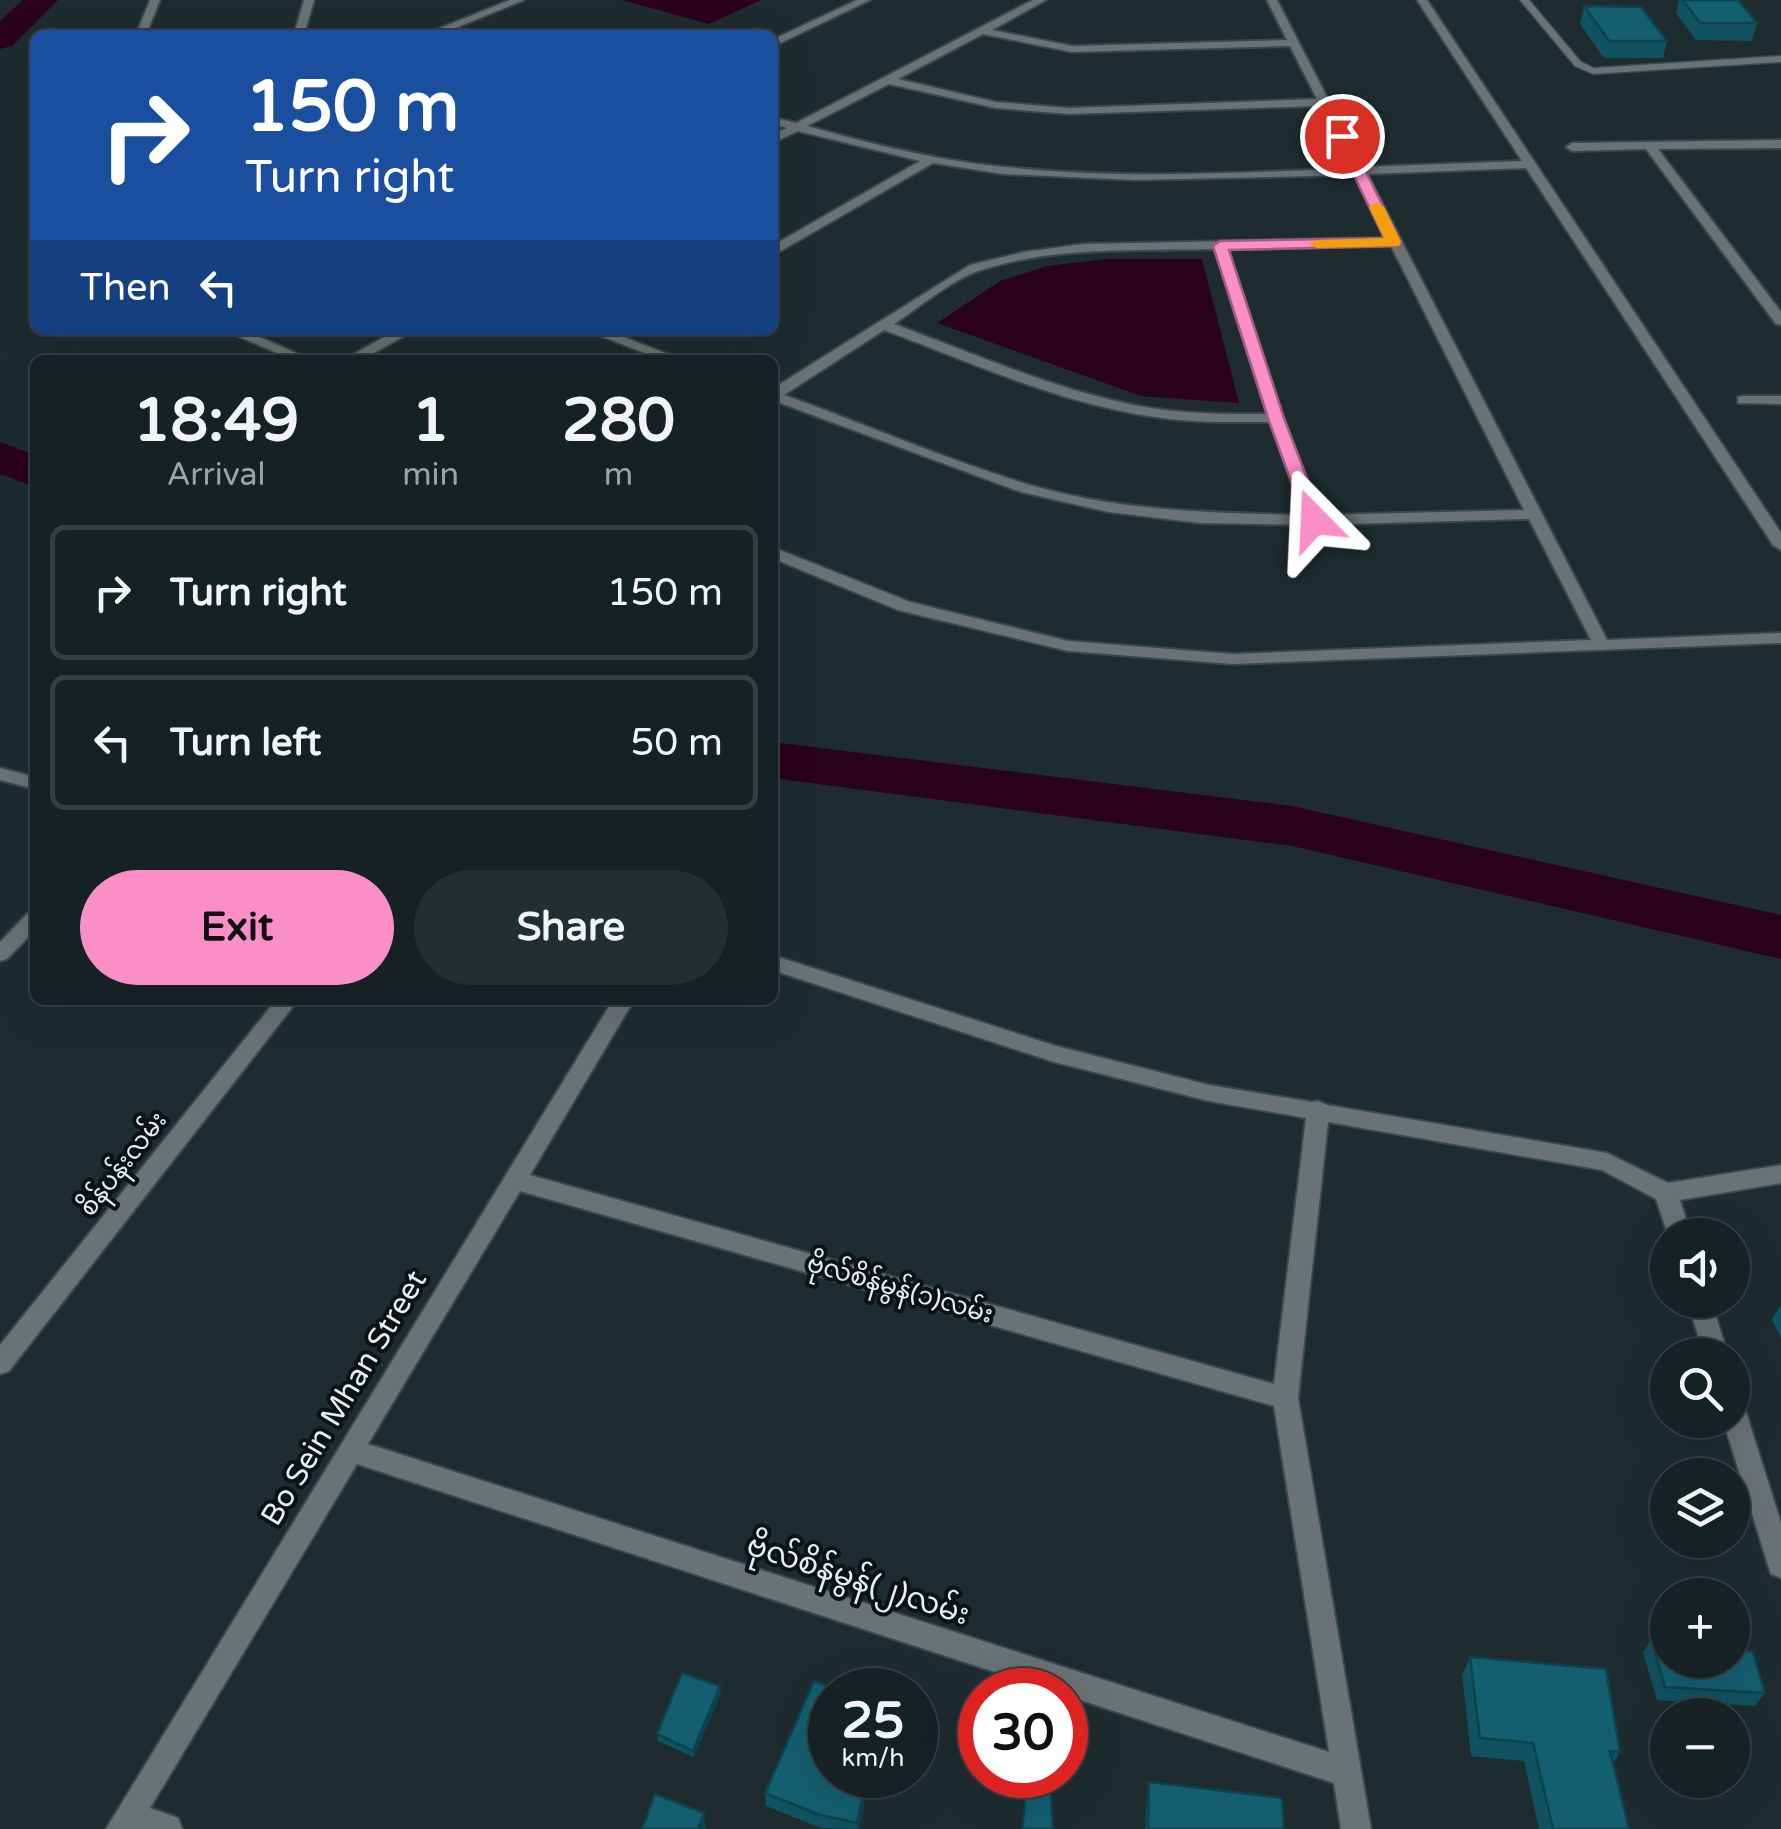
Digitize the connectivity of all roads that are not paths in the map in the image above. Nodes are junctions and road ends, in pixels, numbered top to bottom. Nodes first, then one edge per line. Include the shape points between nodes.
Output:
1 (155, 0) edge
2 (310, 0) edge
3 (518, 0) edge
4 (864, 0) edge
5 (1041, 0) edge
6 (1272, 0) edge
7 (1422, 0) edge
8 (1524, 0) edge
9 (456, 28) junction
10 (143, 30) edge
11 (301, 30) edge
12 (448, 30) edge
13 (465, 30) edge
14 (983, 30) junction
15 (778, 41) edge
16 (1294, 43) junction
17 (1781, 59) edge
18 (888, 80) junction
19 (1324, 102) junction
20 (778, 122) edge
21 (797, 127) junction
22 (778, 137) edge
23 (1781, 144) edge
24 (1650, 146) junction
25 (1572, 147) dead end
26 (930, 160) junction
27 (1529, 164) junction
28 (1359, 169) junction
29 (1394, 242) junction
30 (1220, 246) junction
31 (778, 249) edge
32 (1781, 321) edge
33 (884, 325) junction
34 (242, 335) edge
35 (398, 335) edge
36 (606, 335) edge
37 (629, 335) edge
38 (620, 340) junction
39 (292, 355) edge
40 (360, 355) edge
41 (662, 355) edge
42 (778, 392) edge
43 (778, 397) edge
44 (1743, 400) dead end
45 (1781, 400) edge
46 (1276, 418) junction
47 (1536, 514) junction
48 (1314, 520) junction
49 (1781, 545) edge
50 (778, 554) edge
51 (1781, 638) edge
52 (1600, 644) junction
53 (0, 774) edge
54 (30, 782) edge
55 (30, 923) edge
56 (0, 954) edge
57 (778, 964) edge
58 (284, 1005) edge
59 (621, 1005) edge
60 (1318, 1109) junction
61 (1781, 1174) edge
62 (514, 1180) junction
63 (1666, 1193) junction
64 (1674, 1218) edge
65 (0, 1363) edge
66 (1286, 1398) junction
67 (1741, 1438) edge
68 (350, 1450) junction
69 (1781, 1565) edge
70 (1346, 1772) junction
71 (125, 1822) edge
72 (167, 1829) edge
73 (1356, 1829) edge

1 - 10 street
2 - 11 street
3 - 9 street
4 - 15 street
5 - 14 street
6 - 16 street
7 - 27 street
8 - 17 lane via 1578,64 1593,71
9 - 12 street
9 - 13 street
14 - 16 street via 1072,48
14 - 18 street
16 - 19 street
18 - 19 street via 1069,112
18 - 21 street
19 - 28 street
20 - 21 street
21 - 22 street
21 - 26 street
23 - 24 street
24 - 25 street
24 - 32 street
26 - 28 street via 1092,174
26 - 31 street
27 - 28 street
27 - 49 street
28 - 29 street
29 - 30 street
29 - 47 street
30 - 33 street via 1024,256 970,269
30 - 46 street
33 - 42 street
33 - 46 street via 1068,392 1140,410
34 - 39 street
35 - 40 street
36 - 38 street
37 - 38 street
38 - 41 street
43 - 48 street via 1026,489 1200,518
44 - 45 street
46 - 48 street
47 - 48 street
47 - 52 street
50 - 52 street via 904,606 1068,646 1233,660
51 - 52 street
53 - 54 street
55 - 56 street
57 - 60 street via 1054,1054 1209,1092
58 - 65 street, စိန်ပန်းလမ်း
59 - 62 street, Bo Sein Mhan Street
60 - 63 street via 1607,1162
60 - 66 street
61 - 63 street
62 - 66 street, ဗိုလ်စိန်မွန်(၁)လမ်း
62 - 68 street, Bo Sein Mhan Street
63 - 64 street
66 - 70 street
67 - 69 street
68 - 70 street, ဗိုလ်စိန်မွန်(၂)လမ်း
68 - 71 street, Bo Sein Mhan Street
70 - 73 street
71 - 72 street

